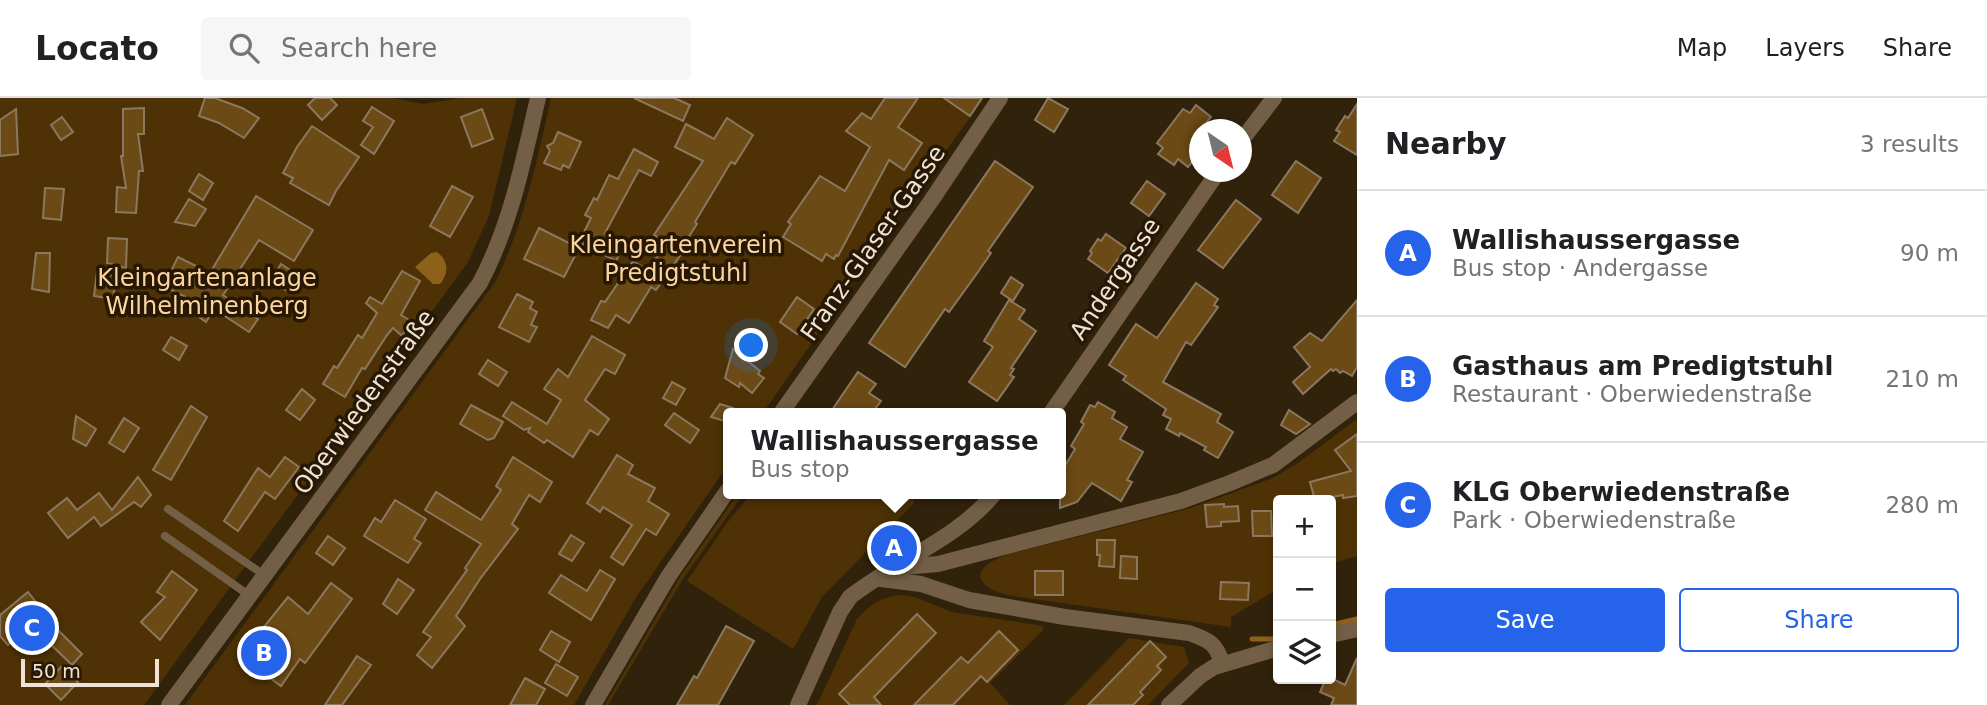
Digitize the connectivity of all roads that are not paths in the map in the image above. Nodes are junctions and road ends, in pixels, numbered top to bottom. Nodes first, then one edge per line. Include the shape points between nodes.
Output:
1 (538, 98) edge
2 (1000, 98) edge
3 (1274, 98) edge
4 (1252, 127) edge
5 (1211, 182) edge
6 (1357, 402) edge
7 (785, 408) edge
8 (1054, 408) edge
9 (723, 497) edge
10 (989, 499) edge
11 (168, 509) dead end
12 (165, 536) dead end
13 (264, 575) junction
14 (877, 579) junction
15 (250, 596) junction
16 (1357, 629) edge
17 (1336, 634) edge
18 (1273, 649) edge
19 (1222, 663) junction
20 (169, 705) edge
21 (593, 705) edge
22 (798, 705) edge
23 (1169, 705) edge

1 - 13 street, Oberwiedenstraße via 515,201 480,283
2 - 7 street, Franz-Glaser-Gasse
3 - 4 street
5 - 8 street, Andergasse
6 - 14 street via 1273,465 1230,483 1181,501 938,564 904,567
9 - 21 street via 668,576
10 - 14 street via 960,525
11 - 13 lane
12 - 15 lane
13 - 15 street, Oberwiedenstraße
14 - 19 street via 907,580 969,600 1065,617 1189,633 1217,647
14 - 22 street via 850,597 840,612
15 - 20 street, Oberwiedenstraße
16 - 17 street
18 - 19 street
19 - 23 street

